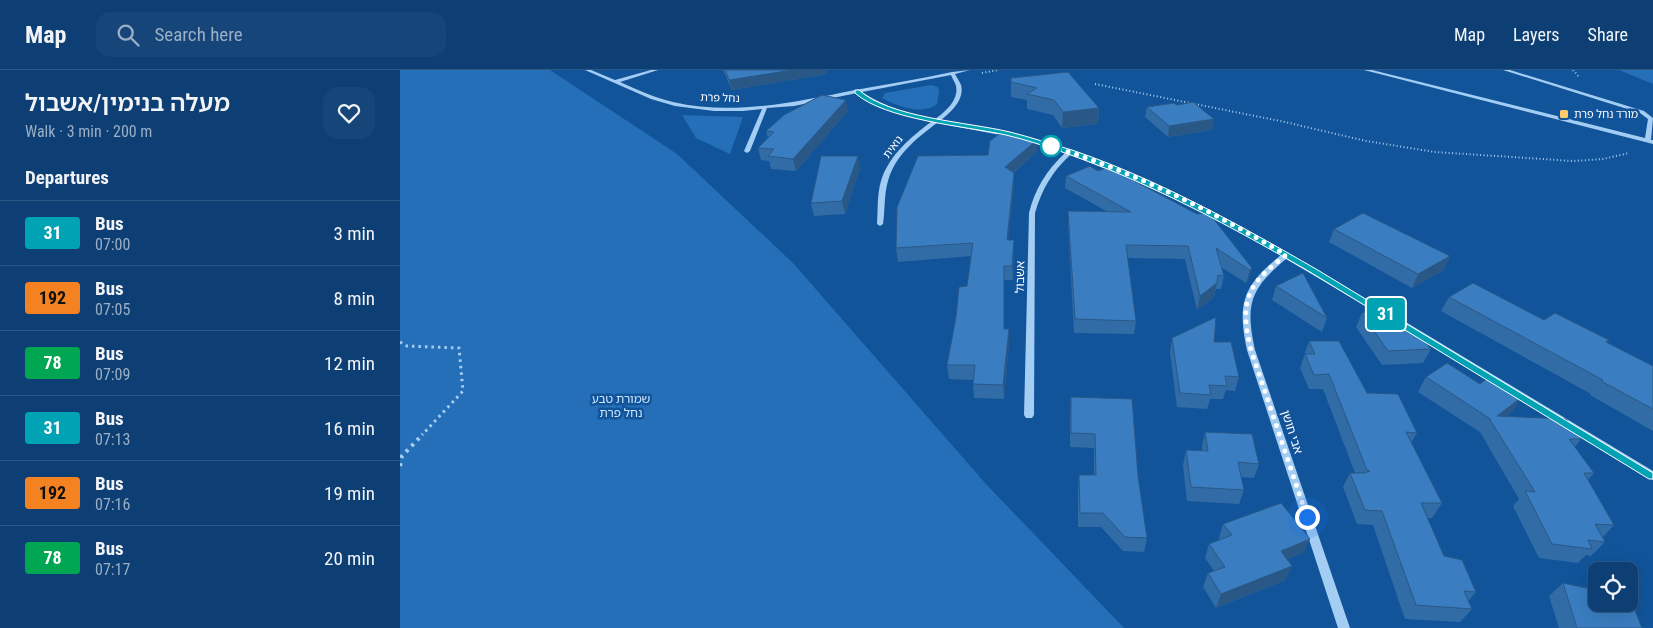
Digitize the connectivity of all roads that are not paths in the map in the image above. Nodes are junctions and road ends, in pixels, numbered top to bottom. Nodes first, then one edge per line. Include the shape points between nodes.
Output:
1 (588, 70) edge
2 (656, 70) edge
3 (968, 70) edge
4 (1366, 70) edge
5 (1505, 70) edge
6 (952, 73) junction
7 (615, 82) junction
8 (857, 91) junction
9 (765, 107) junction
10 (1642, 112) junction
11 (1653, 116) edge
12 (936, 120) junction
13 (1651, 141) edge
14 (747, 151) dead end
15 (1069, 152) junction
16 (880, 224) dead end
17 (1286, 255) junction
18 (1029, 415) dead end
19 (1653, 476) edge
20 (1344, 628) edge

1 - 7 street, נחל פרת
2 - 7 street
3 - 6 street, נחל פרת
4 - 13 street
5 - 10 street
6 - 8 street, נחל פרת
6 - 12 street, נואית via 959,87 957,99 949,111
7 - 9 street, נחל פרת via 653,98 689,106
8 - 9 street, נחל פרת
8 - 12 street via 867,100 883,106
9 - 14 street
10 - 11 street
10 - 13 street via 1651,119
12 - 15 street via 1009,134
12 - 16 street, נואית via 911,140 891,165 884,182
15 - 17 street via 1159,188
15 - 18 street, אשבול via 1042,181 1032,213
17 - 19 street
17 - 20 street, אבי חושן via 1254,284 1246,304 1245,326

